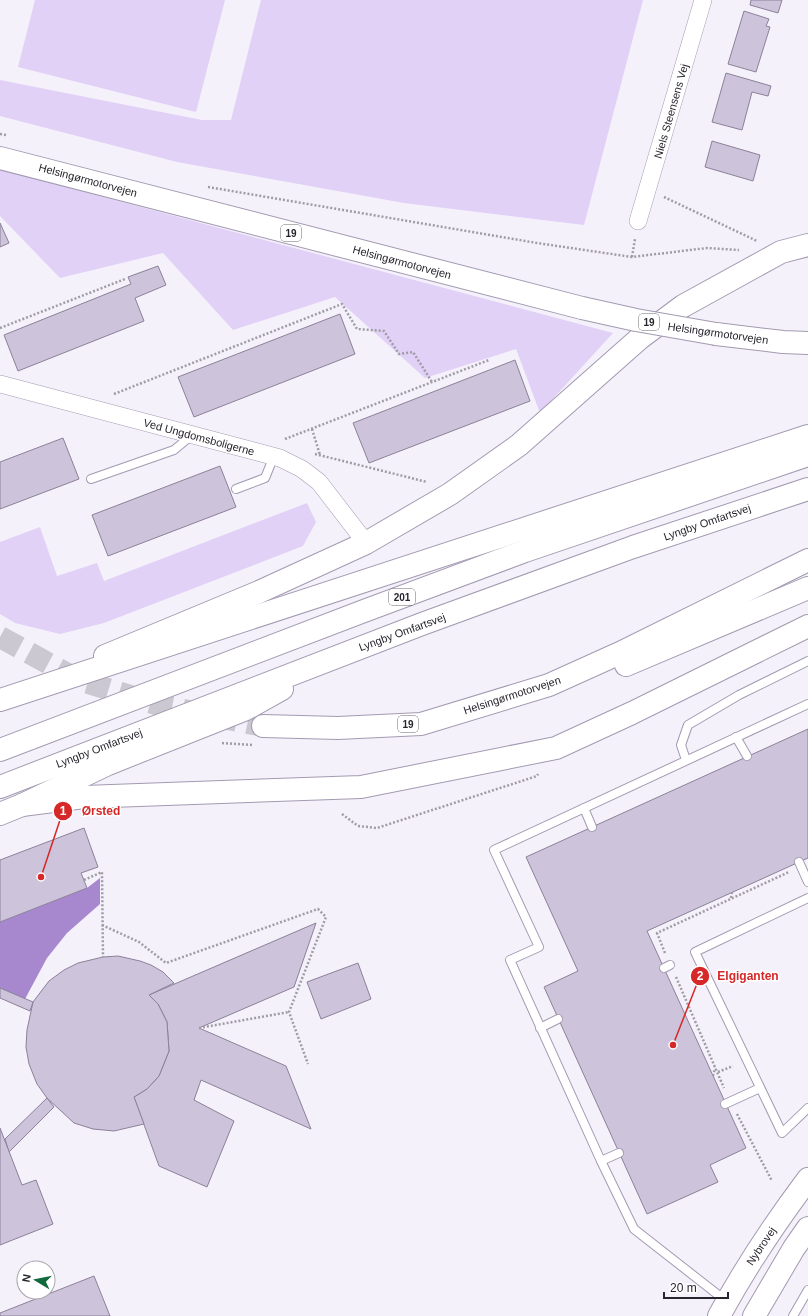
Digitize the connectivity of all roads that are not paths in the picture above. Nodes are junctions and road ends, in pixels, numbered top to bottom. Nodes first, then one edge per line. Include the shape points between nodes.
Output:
1 (703, 0) edge
2 (0, 158) edge
3 (638, 221) dead end
4 (808, 245) edge
5 (808, 343) edge
6 (0, 384) edge
7 (192, 435) junction
8 (808, 436) edge
9 (808, 455) edge
10 (274, 456) junction
11 (91, 479) dead end
12 (236, 489) dead end
13 (808, 489) edge
14 (366, 543) junction
15 (808, 560) edge
16 (808, 588) edge
17 (808, 626) edge
18 (358, 648) junction
19 (808, 661) edge
20 (548, 685) junction
21 (0, 699) edge
22 (808, 704) edge
23 (263, 726) tunnel mouth
24 (736, 737) junction
25 (0, 750) edge
26 (747, 756) dead end
27 (686, 760) junction
28 (0, 787) edge
29 (22, 805) junction
30 (584, 808) junction
31 (0, 814) edge
32 (592, 827) dead end
33 (799, 862) dead end
34 (808, 882) edge
35 (808, 898) edge
36 (558, 1019) dead end
37 (540, 1028) junction
38 (760, 1088) junction
39 (725, 1104) dead end
40 (808, 1108) edge
41 (619, 1153) dead end
42 (601, 1161) junction
43 (808, 1179) edge
44 (808, 1228) edge
45 (808, 1290) edge
46 (723, 1309) edge
47 (754, 1316) edge
48 (793, 1316) edge

1 - 3 street, Niels Steensens Vej
2 - 5 main road, Helsingørmotorvejen / 19, bridge via 582,308 716,334
4 - 14 main road via 781,252 683,306 640,338 519,445 450,494
6 - 7 street, Ved Ungdomsboligerne
7 - 10 street, Ved Ungdomsboligerne
7 - 11 lane via 174,450
8 - 21 main road
9 - 25 main road, 201 via 525,551
10 - 12 lane via 265,478
10 - 14 street, Ved Ungdomsboligerne via 302,469 319,482
13 - 18 main road, Lyngby Omfartsvej via 633,547
14 - 21 main road via 238,601
15 - 20 main road, Helsingørmotorvejen / 19 via 620,653
16 - 20 main road via 591,680
17 - 29 main road via 556,748 361,787 84,797
18 - 28 main road, Lyngby Omfartsvej
18 - 29 main road via 246,709 108,764
19 - 27 lane via 739,695 688,725 681,745
20 - 23 main road, Helsingørmotorvejen / 19 via 421,724 338,728
22 - 24 lane
24 - 26 lane
24 - 27 lane
27 - 30 lane
29 - 31 main road
30 - 32 lane
30 - 37 lane via 494,850 539,947 510,960
33 - 34 lane
35 - 38 lane via 695,952
36 - 37 lane
37 - 42 lane
38 - 39 lane
38 - 40 lane via 782,1133
41 - 42 lane
42 - 46 lane via 634,1229
43 - 46 main road, Nybrovej via 746,1268
44 - 47 main road
45 - 48 lane

